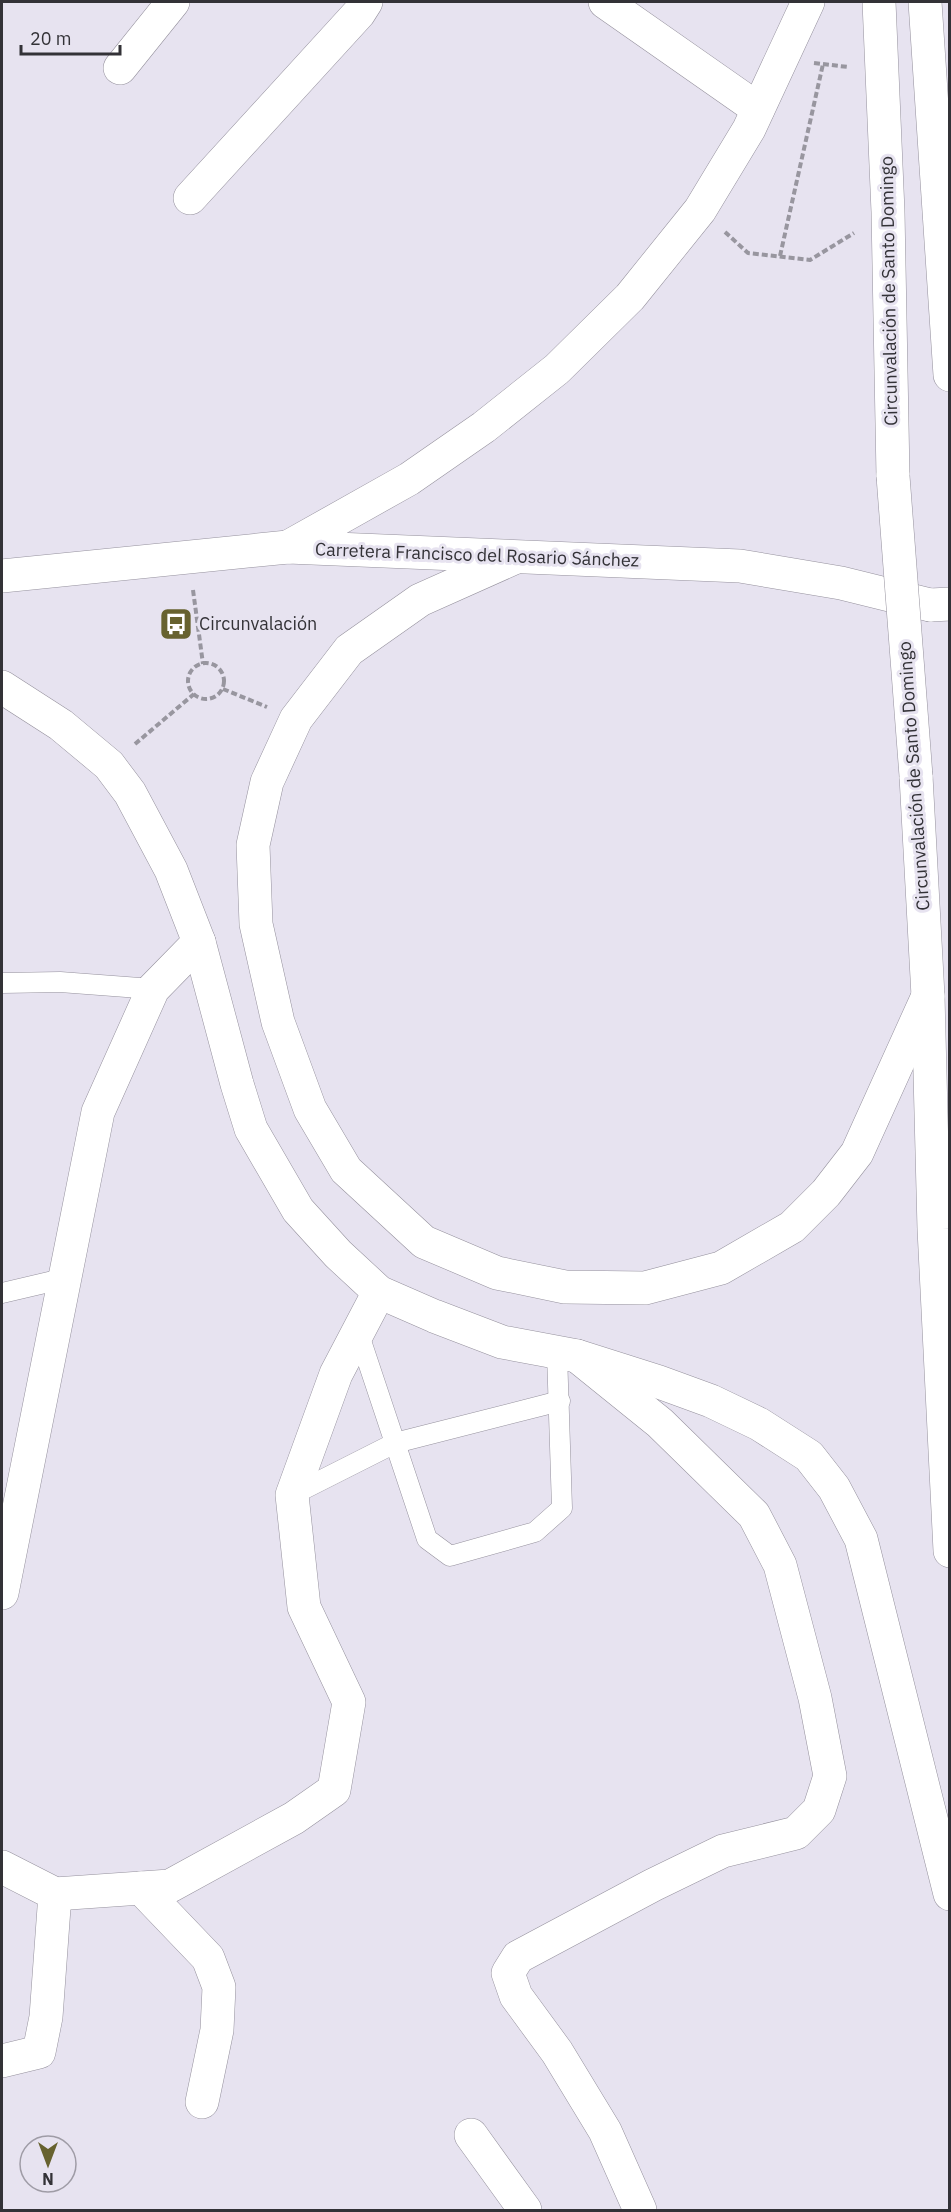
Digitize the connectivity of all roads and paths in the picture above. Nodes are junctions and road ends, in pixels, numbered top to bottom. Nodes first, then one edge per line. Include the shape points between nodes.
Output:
1 (173, 2) edge
2 (366, 2) edge
3 (606, 2) edge
4 (808, 2) edge
5 (879, 2) edge
6 (925, 2) edge
7 (782, 58) junction
8 (823, 64) junction
9 (120, 68) dead end
10 (882, 71) junction
11 (758, 108) junction
12 (190, 198) dead end
13 (700, 210) junction
14 (888, 212) junction
15 (780, 256) junction
16 (947, 287) edge
17 (950, 375) edge
18 (288, 547) junction
19 (188, 557) junction
20 (514, 558) junction
21 (2, 576) edge
22 (943, 606) edge
23 (203, 664) junction
24 (2, 687) edge
25 (223, 689) junction
26 (194, 694) junction
27 (296, 719) junction
28 (109, 765) junction
29 (199, 942) junction
30 (2, 983) edge
31 (153, 988) junction
32 (928, 996) junction
33 (66, 1278) junction
34 (379, 1292) junction
35 (2, 1293) edge
36 (358, 1332) junction
37 (567, 1355) junction
38 (560, 1401) junction
39 (395, 1443) junction
40 (292, 1496) junction
41 (950, 1551) edge
42 (2, 1593) edge
43 (2, 1867) edge
44 (141, 1888) junction
45 (55, 1894) junction
46 (950, 1894) edge
47 (2, 2061) edge
48 (202, 2102) dead end
49 (471, 2135) dead end
50 (525, 2211) edge
51 (640, 2211) edge

1 - 9 main road
2 - 12 main road
3 - 11 main road
4 - 7 main road
5 - 10 main road, Circunvalación de Santo Domingo
6 - 16 main road
7 - 8 path
7 - 11 main road
8 - 10 path
8 - 15 path
10 - 14 main road, Circunvalación de Santo Domingo
11 - 13 main road
13 - 15 path via 748,253
13 - 18 main road via 630,297 557,369 484,427 409,479
14 - 15 path via 810,260
14 - 32 main road, Circunvalación de Santo Domingo, bridge via 893,476
16 - 17 main road
18 - 19 main road, Carretera Francisco del Rosario Sánchez
18 - 20 main road, Carretera Francisco del Rosario Sánchez
19 - 21 main road, Carretera Francisco del Rosario Sánchez
19 - 23 path
20 - 22 main road, Carretera Francisco del Rosario Sánchez via 740,566
20 - 27 main road via 420,600 349,650
23 - 25 path via 211,664 223,674
23 - 26 path via 196,667 188,680
24 - 28 main road via 61,725
25 - 26 path via 210,699
25 - 27 path
26 - 28 path
27 - 32 main road via 267,782 253,845 256,924 278,1022 310,1109 346,1170 424,1242 497,1273 565,1287 645,1288 721,1268 792,1227 858,1153
28 - 29 main road via 130,793 171,870
29 - 31 main road
29 - 34 main road via 251,1129 298,1210
30 - 31 lane
31 - 33 main road via 98,1112
32 - 41 main road, Circunvalación de Santo Domingo via 934,1229
33 - 35 lane
33 - 42 main road
34 - 36 main road
34 - 37 main road via 502,1341
36 - 39 lane
36 - 40 main road via 336,1374
37 - 38 lane
37 - 46 main road via 711,1401 759,1424 809,1456 834,1488 861,1539
37 - 51 main road via 660,1423 754,1515 780,1564 815,1698 830,1776 819,1810 796,1833 723,1851 653,1885 518,1957 508,1973 516,1996 557,2052 605,2131
38 - 39 lane
38 - 39 lane via 562,1508 535,1532 450,1556 427,1539
39 - 40 lane
40 - 44 main road via 304,1607 349,1702 334,1790 294,1818 170,1887
43 - 45 main road
44 - 45 main road
44 - 48 main road via 208,1958 219,1987 217,2030
45 - 47 main road via 46,2017 39,2052
49 - 50 main road

